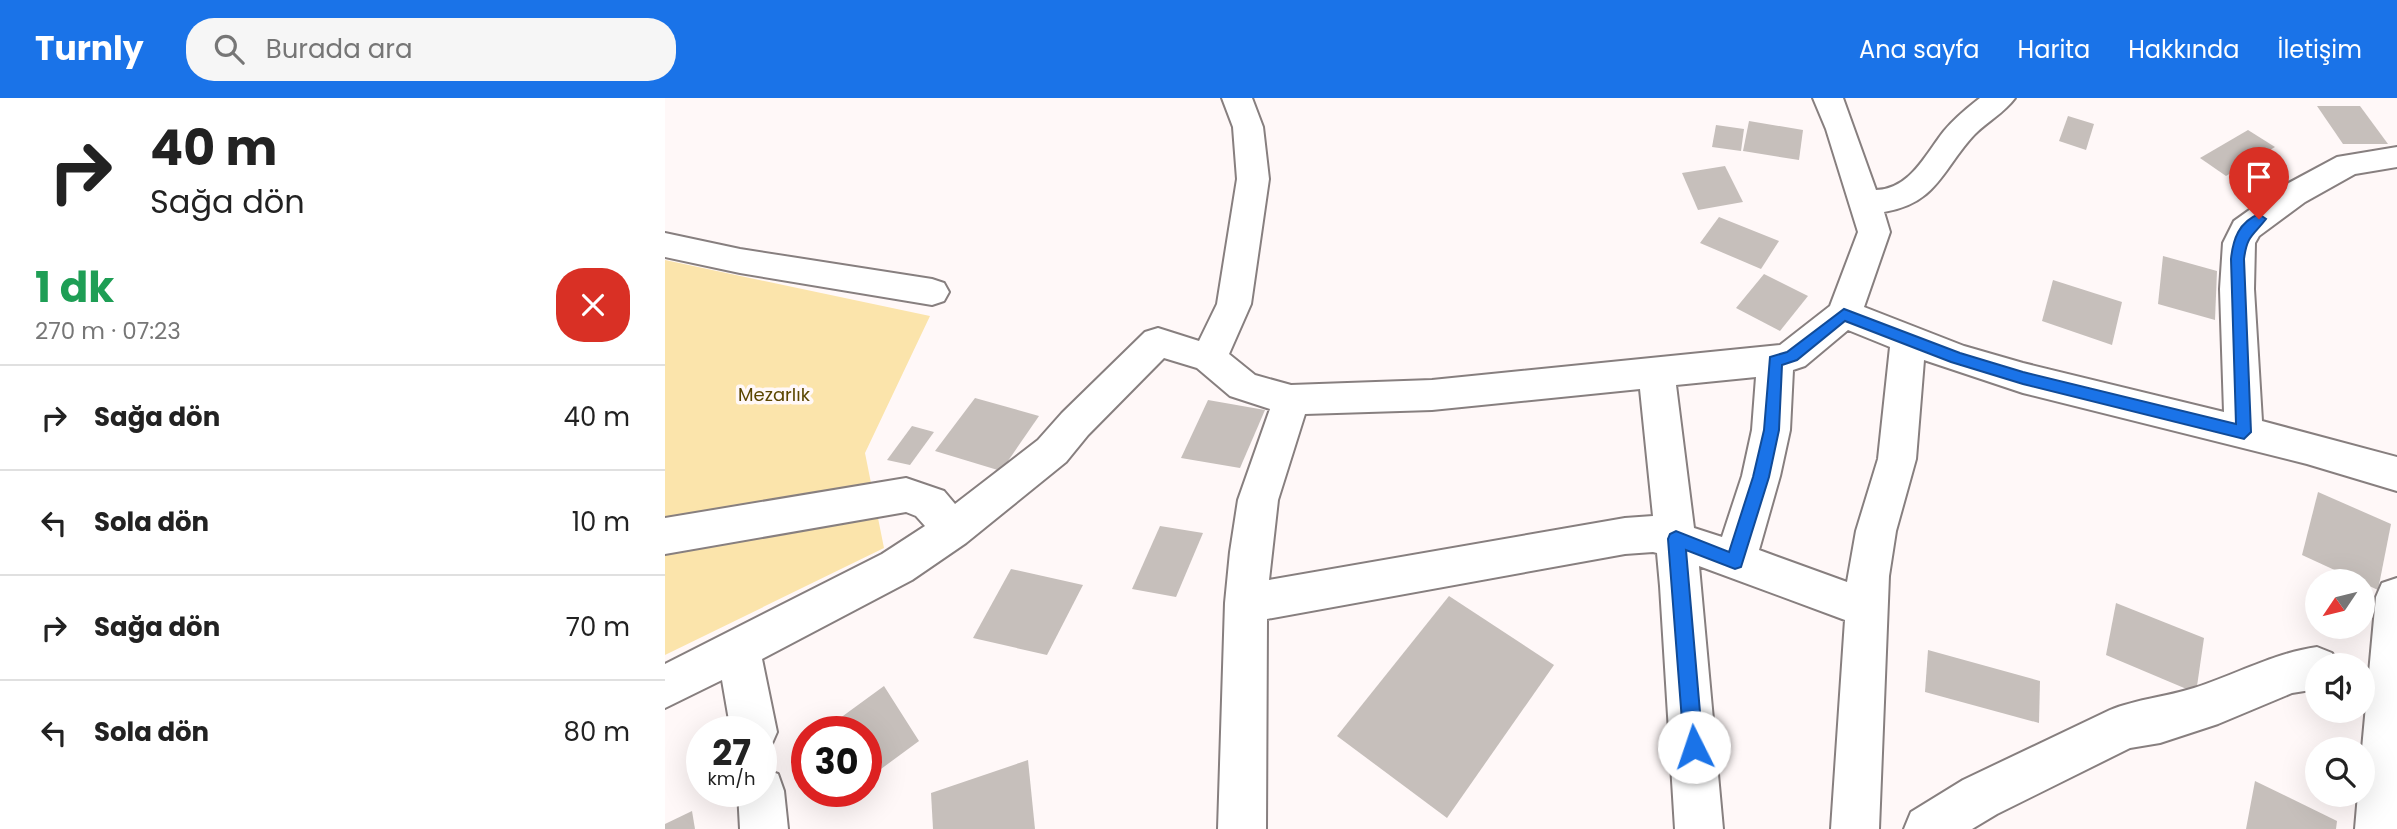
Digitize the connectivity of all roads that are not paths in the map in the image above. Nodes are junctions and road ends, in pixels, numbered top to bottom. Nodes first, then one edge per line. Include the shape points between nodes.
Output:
1 (1237, 98) edge
2 (1828, 98) edge
3 (2000, 98) edge
4 (2397, 157) edge
5 (1869, 216) junction
6 (665, 245) edge
7 (932, 292) dead end
8 (1844, 314) junction
9 (1907, 339) junction
10 (1209, 358) junction
11 (1775, 361) junction
12 (1657, 375) junction
13 (1291, 400) junction
14 (2244, 432) junction
15 (2397, 474) edge
16 (952, 530) junction
17 (665, 536) edge
18 (1676, 539) junction
19 (1735, 562) junction
20 (2397, 597) edge
21 (1246, 603) junction
22 (1866, 608) junction
23 (738, 648) junction
24 (2305, 670) edge
25 (2383, 679) edge
26 (665, 687) edge
27 (751, 716) edge
28 (762, 807) edge
29 (764, 829) edge
30 (1242, 829) edge
31 (1699, 829) edge
32 (1855, 829) edge
33 (1928, 829) edge
34 (2379, 829) edge

1 - 10 street via 1248,127 1253,179 1234,304
2 - 5 street
3 - 5 street via 1962,130 1937,167 1907,194
4 - 14 street via 2340,168 2246,229 2239,243 2237,289
5 - 8 street
6 - 7 street
8 - 9 street
8 - 11 street via 1792,356
9 - 14 street via 2023,378
9 - 22 street via 1897,458 1876,531
10 - 13 street via 1243,386
10 - 16 street via 1158,342 1052,451
11 - 12 street
11 - 19 street via 1771,430
12 - 13 street via 1432,395
12 - 18 street
13 - 21 street via 1258,500
14 - 15 street
16 - 17 street via 930,503 906,495
16 - 23 street via 897,567
18 - 19 street
18 - 21 street via 1653,534 1625,536
18 - 31 street
19 - 22 street
20 - 25 street
21 - 30 street
22 - 32 street
23 - 26 street
23 - 27 street
24 - 33 street via 2160,721 2126,726 1980,797
25 - 34 street
28 - 29 street

